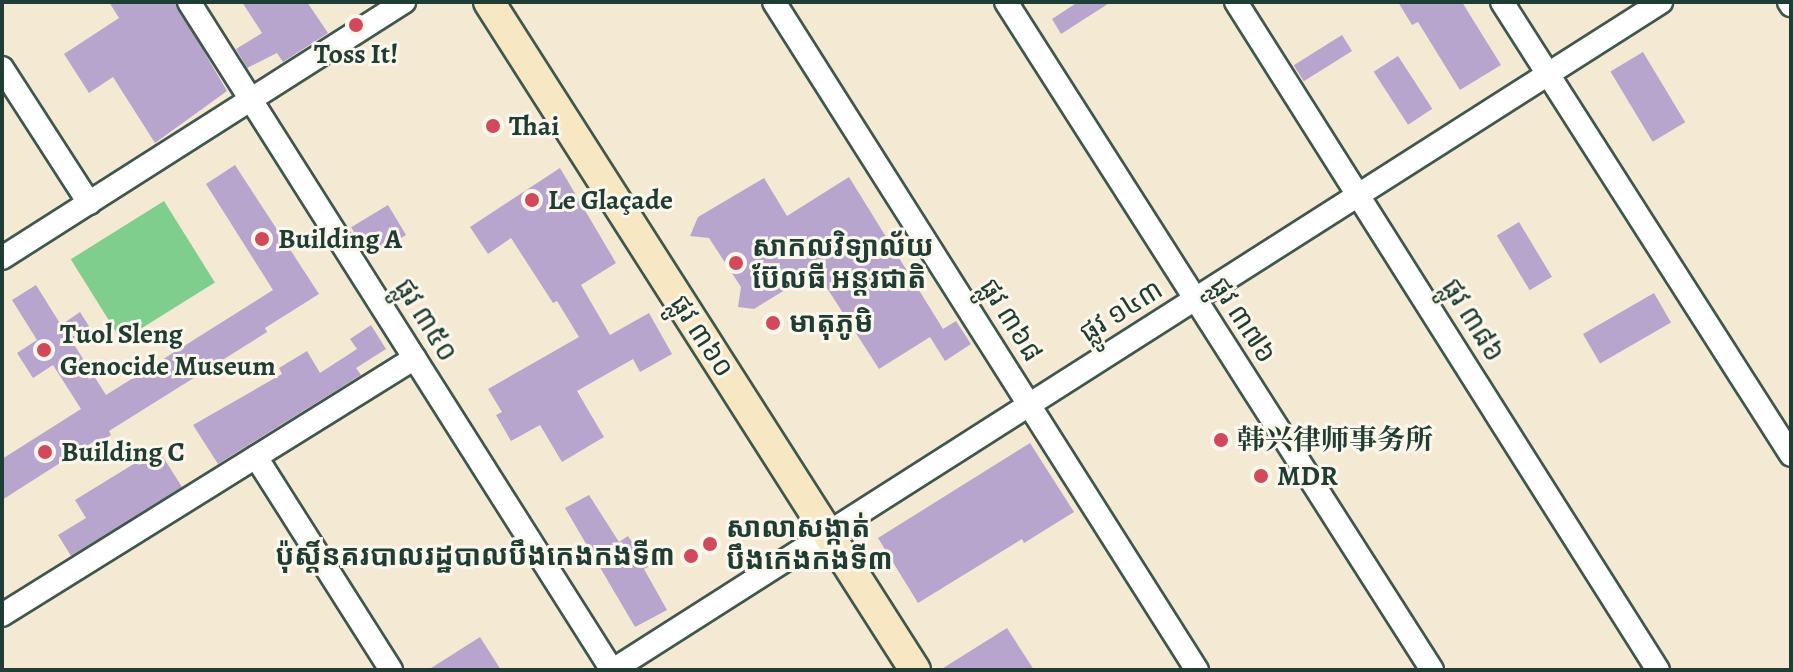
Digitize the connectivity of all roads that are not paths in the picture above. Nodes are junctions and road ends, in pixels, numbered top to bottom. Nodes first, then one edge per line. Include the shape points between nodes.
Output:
1 (189, 2) edge
2 (404, 2) edge
3 (489, 2) edge
4 (774, 2) edge
5 (1006, 2) edge
6 (1236, 2) edge
7 (1502, 2) edge
8 (1661, 2) edge
9 (2, 68) edge
10 (1548, 74) junction
11 (251, 100) junction
12 (1358, 195) junction
13 (89, 203) junction
14 (2, 258) edge
15 (1195, 299) junction
16 (415, 358) junction
17 (1029, 405) junction
18 (1791, 455) edge
19 (256, 457) junction
20 (828, 533) junction
21 (2, 615) edge
22 (391, 670) edge
23 (612, 670) edge
24 (915, 670) edge
25 (1197, 670) edge
26 (1432, 670) edge
27 (1658, 670) edge

1 - 11 street, ផ្លូវ ៣៥០
2 - 11 street
3 - 20 street, ផ្លូវ ៣៦០
4 - 17 street, ផ្លូវ ៣៦៨
5 - 15 street, ផ្លូវ ៣៧៦
6 - 12 street, ផ្លូវ ៣៨៦
7 - 10 street
8 - 10 street, ផ្លូវ ១៤៣
9 - 13 street
10 - 12 street, ផ្លូវ ១៤៣
10 - 18 street
11 - 13 street
11 - 16 street, ផ្លូវ ៣៥០
12 - 15 street, ផ្លូវ ១៤៣
12 - 27 street, ផ្លូវ ៣៨៦
13 - 14 street
15 - 17 street, ផ្លូវ ១៤៣
15 - 26 street, ផ្លូវ ៣៧៦
16 - 19 street
16 - 23 street, ផ្លូវ ៣៥០
17 - 20 street, ផ្លូវ ១៤៣
17 - 25 street, ផ្លូវ ៣៦៨
19 - 21 street
19 - 22 street
20 - 23 street, ផ្លូវ ១៤៣
20 - 24 street, ផ្លូវ ៣៦០

